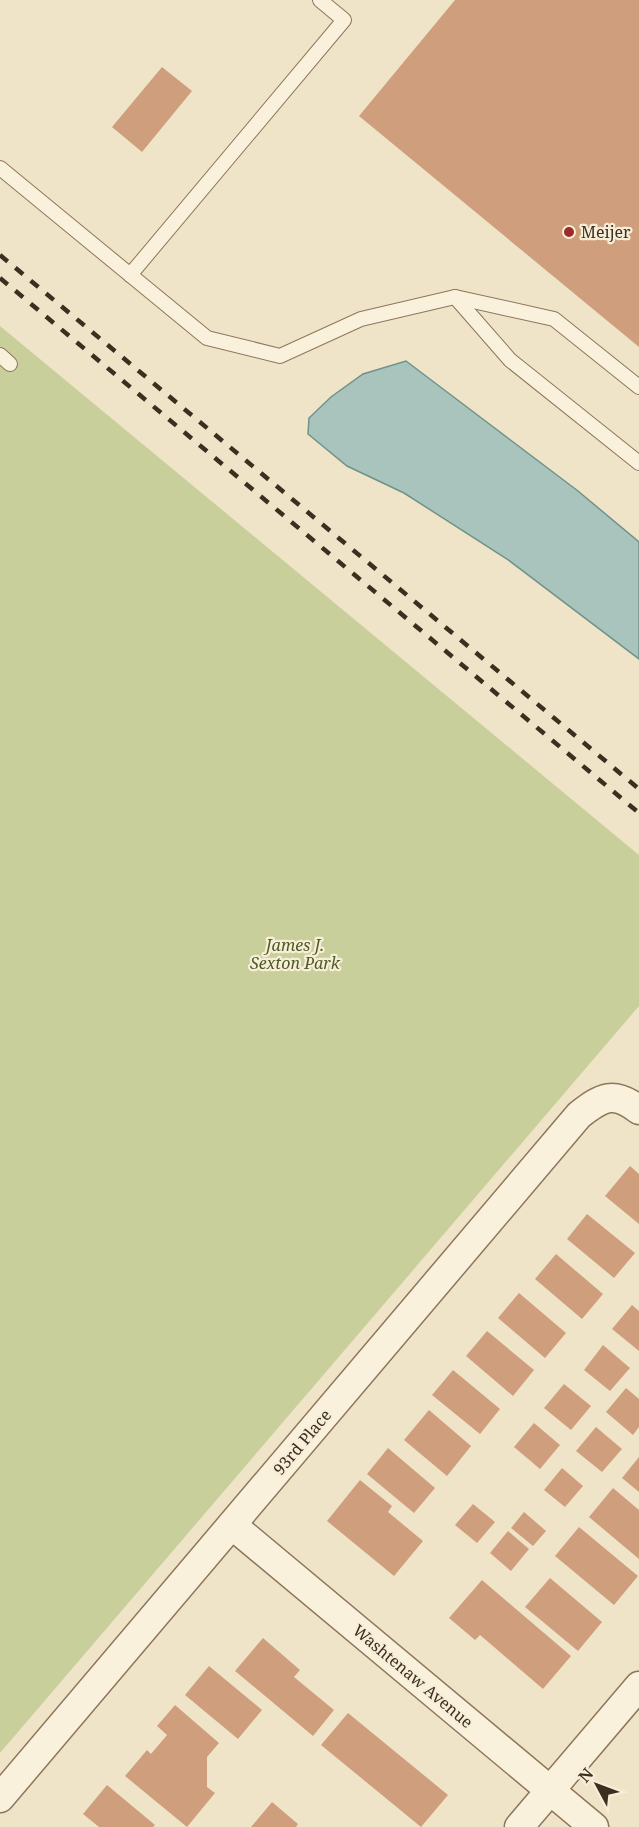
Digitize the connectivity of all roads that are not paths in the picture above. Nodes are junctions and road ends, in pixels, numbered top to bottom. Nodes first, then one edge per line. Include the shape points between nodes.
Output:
1 (320, 0) edge
2 (0, 168) edge
3 (130, 275) junction
4 (455, 297) junction
5 (639, 387) edge
6 (639, 463) edge
7 (639, 1110) edge
8 (232, 1526) junction
9 (639, 1686) edge
10 (550, 1790) junction
11 (0, 1798) edge
12 (519, 1827) edge
13 (594, 1827) edge

1 - 3 lane via 344,20
2 - 3 lane
3 - 4 lane via 207,338 280,356 361,319
4 - 5 lane via 554,319
4 - 6 lane via 510,360
7 - 8 street, 93rd Place via 611,1096 596,1101 579,1115
8 - 10 street, Washtenaw Avenue
8 - 11 street, 93rd Place
9 - 10 street
10 - 12 street
10 - 13 street, Washtenaw Avenue

